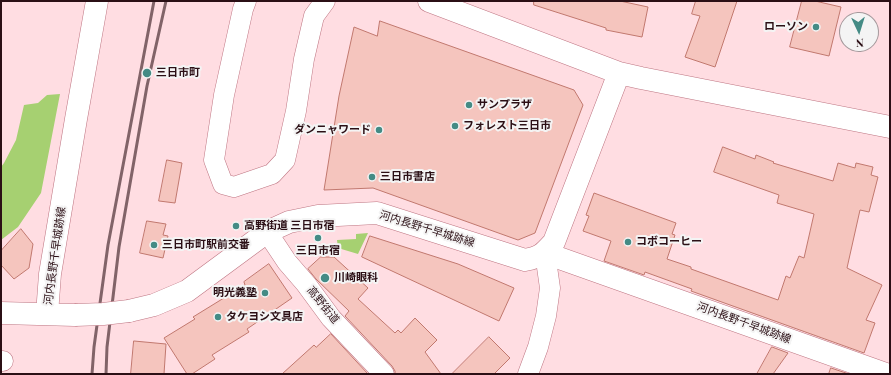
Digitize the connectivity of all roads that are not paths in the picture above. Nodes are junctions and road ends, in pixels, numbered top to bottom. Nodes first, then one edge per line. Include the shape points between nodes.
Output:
1 (97, 1) edge
2 (246, 1) edge
3 (429, 1) edge
4 (318, 4) edge
5 (619, 73) junction
6 (890, 127) edge
7 (267, 232) junction
8 (544, 253) junction
9 (1, 313) edge
10 (47, 314) junction
11 (384, 374) edge
12 (528, 374) edge
13 (886, 374) edge

1 - 10 main road, 河内長野千早城跡線 via 50,274
2 - 4 street via 224,95 214,160 224,184 234,187 272,174 285,160 307,44
3 - 5 main road
5 - 6 main road
5 - 8 main road via 554,242
7 - 8 main road, 河内長野千早城跡線 via 288,222 312,217 377,213 525,260
7 - 10 main road, 河内長野千早城跡線, bridge via 187,291 154,305 103,314
7 - 11 street, 高野街道 via 331,318
8 - 12 street via 550,288 546,316
8 - 13 main road, 河内長野千早城跡線
9 - 10 main road

